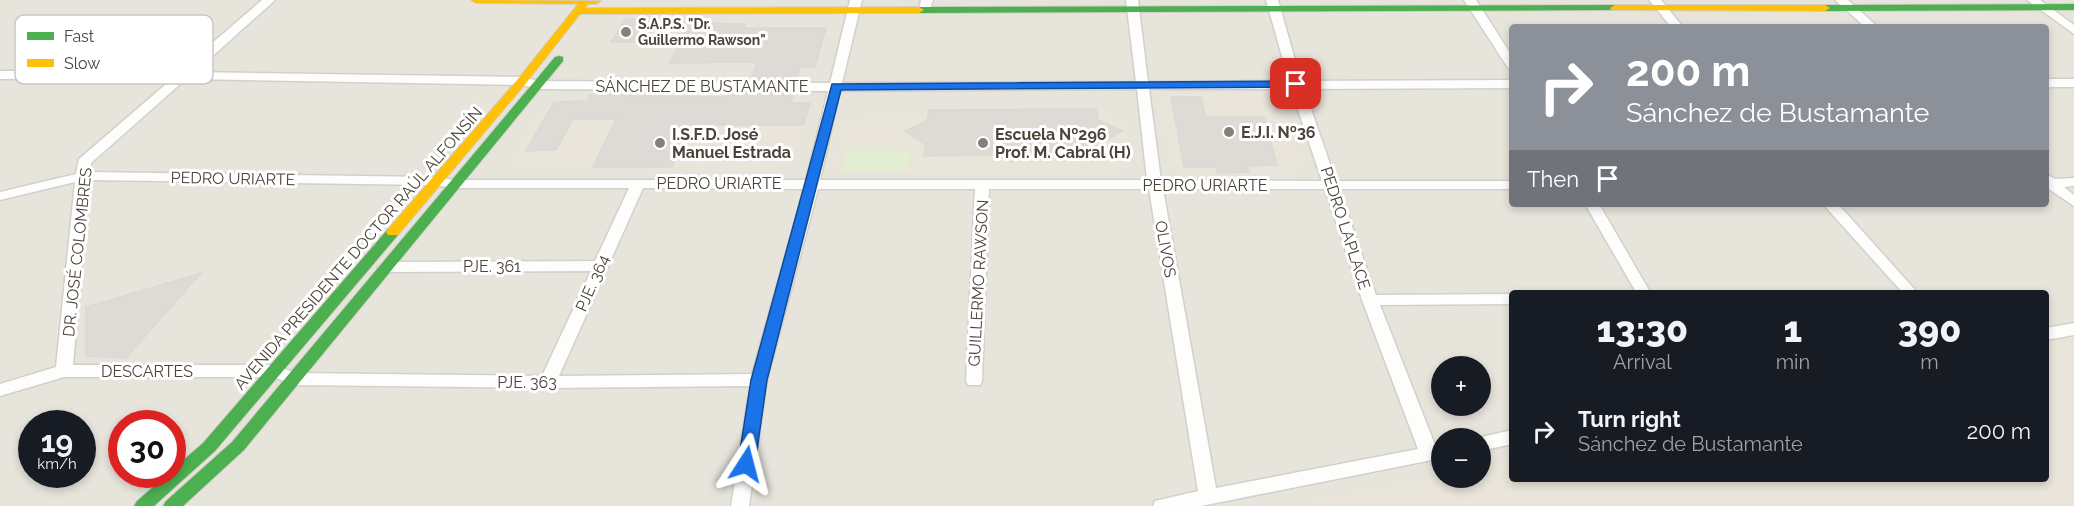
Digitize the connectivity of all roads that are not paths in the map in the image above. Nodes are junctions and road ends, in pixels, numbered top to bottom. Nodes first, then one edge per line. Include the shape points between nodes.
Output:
1 (269, 0) edge
2 (476, 0) edge
3 (756, 0) edge
4 (1000, 0) edge
5 (1037, 0) edge
6 (1306, 0) edge
7 (1612, 0) edge
8 (1472, 3) edge
9 (591, 4) edge
10 (1273, 4) edge
11 (1658, 4) edge
12 (1846, 4) edge
13 (2038, 4) edge
14 (855, 5) edge
15 (926, 5) edge
16 (1132, 5) edge
17 (2074, 7) edge
18 (1675, 24) edge
19 (1869, 24) edge
20 (581, 30) dead end
21 (2074, 31) edge
22 (567, 48) dead end
23 (213, 49) edge
24 (1509, 60) edge
25 (213, 76) edge
26 (522, 81) junction
27 (2049, 83) edge
28 (2074, 83) edge
29 (174, 84) edge
30 (1296, 84) junction
31 (1509, 84) edge
32 (539, 85) junction
33 (1142, 85) junction
34 (836, 87) junction
35 (84, 176) junction
36 (434, 181) junction
37 (2049, 181) edge
38 (2049, 182) edge
39 (2074, 182) edge
40 (812, 183) junction
41 (455, 184) junction
42 (638, 184) junction
43 (982, 184) junction
44 (1155, 185) junction
45 (1509, 185) edge
46 (1332, 186) junction
47 (0, 196) edge
48 (2074, 202) edge
49 (1594, 207) edge
50 (1833, 207) edge
51 (599, 266) junction
52 (386, 267) junction
53 (1642, 290) edge
54 (1908, 290) edge
55 (1509, 299) edge
56 (1370, 300) junction
57 (2074, 329) edge
58 (2049, 333) edge
59 (64, 371) junction
60 (274, 371) junction
61 (295, 379) junction
62 (759, 380) junction
63 (974, 381) dead end
64 (548, 382) junction
65 (0, 390) edge
66 (1509, 438) edge
67 (1491, 442) edge
68 (1431, 443) edge
69 (1431, 453) edge
70 (1208, 498) junction
71 (142, 506) edge
72 (172, 506) edge
73 (740, 506) edge
74 (1162, 506) edge

1 - 23 street, DR. JOSÉ COLOMBRES
2 - 9 main road
3 - 9 main road
4 - 5 main road
6 - 8 main road
7 - 8 main road
8 - 10 main road
8 - 11 main road
8 - 24 street
9 - 14 main road
9 - 20 main road
9 - 26 main road, AVENIDA PRESIDENTE DOCTOR RAÚL ALFONSÍN
10 - 16 main road
10 - 30 street, PEDRO LAPLACE
11 - 12 main road
11 - 18 street
12 - 13 main road
12 - 19 street
13 - 17 main road
13 - 21 street
14 - 15 main road
14 - 34 street
15 - 16 main road
16 - 33 street, OLIVOS
22 - 32 main road, AVENIDA PRESIDENTE DOCTOR RAÚL ALFONSÍN
25 - 26 street, SÁNCHEZ DE BUSTAMANTE
26 - 32 street, SÁNCHEZ DE BUSTAMANTE
26 - 36 main road, AVENIDA PRESIDENTE DOCTOR RAÚL ALFONSÍN
27 - 28 street
29 - 35 street, DR. JOSÉ COLOMBRES via 84,162
30 - 31 street, SÁNCHEZ DE BUSTAMANTE
30 - 33 street, SÁNCHEZ DE BUSTAMANTE
30 - 46 street, PEDRO LAPLACE
32 - 34 street, SÁNCHEZ DE BUSTAMANTE
32 - 41 main road, AVENIDA PRESIDENTE DOCTOR RAÚL ALFONSÍN
33 - 34 street, SÁNCHEZ DE BUSTAMANTE
33 - 44 street, OLIVOS
34 - 40 street
35 - 36 street, PEDRO URIARTE
35 - 47 street, PEDRO URIARTE
35 - 59 street, DR. JOSÉ COLOMBRES
36 - 41 street, PEDRO URIARTE
36 - 60 main road, AVENIDA PRESIDENTE DOCTOR RAÚL ALFONSÍN
37 - 39 street
38 - 48 street
40 - 42 street, PEDRO URIARTE
40 - 43 street, PEDRO URIARTE
40 - 62 street
41 - 42 street, PEDRO URIARTE
41 - 52 main road, AVENIDA PRESIDENTE DOCTOR RAÚL ALFONSÍN
42 - 51 street, PJE. 364
43 - 44 street, PEDRO URIARTE
43 - 63 street, GUILLERMO RAWSON
44 - 46 street, PEDRO URIARTE
44 - 70 street, OLIVOS
45 - 46 street, PEDRO URIARTE
46 - 56 street, PEDRO LAPLACE
49 - 53 street
50 - 54 street
51 - 52 street, PJE. 361
51 - 64 street, PJE. 364
52 - 61 main road, AVENIDA PRESIDENTE DOCTOR RAÚL ALFONSÍN
55 - 56 street
56 - 68 street, PEDRO LAPLACE
57 - 58 street
59 - 60 street, DESCARTES
59 - 65 street, DESCARTES
60 - 61 street, DESCARTES
60 - 71 main road, AVENIDA PRESIDENTE DOCTOR RAÚL ALFONSÍN via 209,447
61 - 64 street, PJE. 363
61 - 72 main road, AVENIDA PRESIDENTE DOCTOR RAÚL ALFONSÍN via 238,446
62 - 64 street, PJE. 363
62 - 73 street
66 - 67 street
69 - 70 street
70 - 74 street

